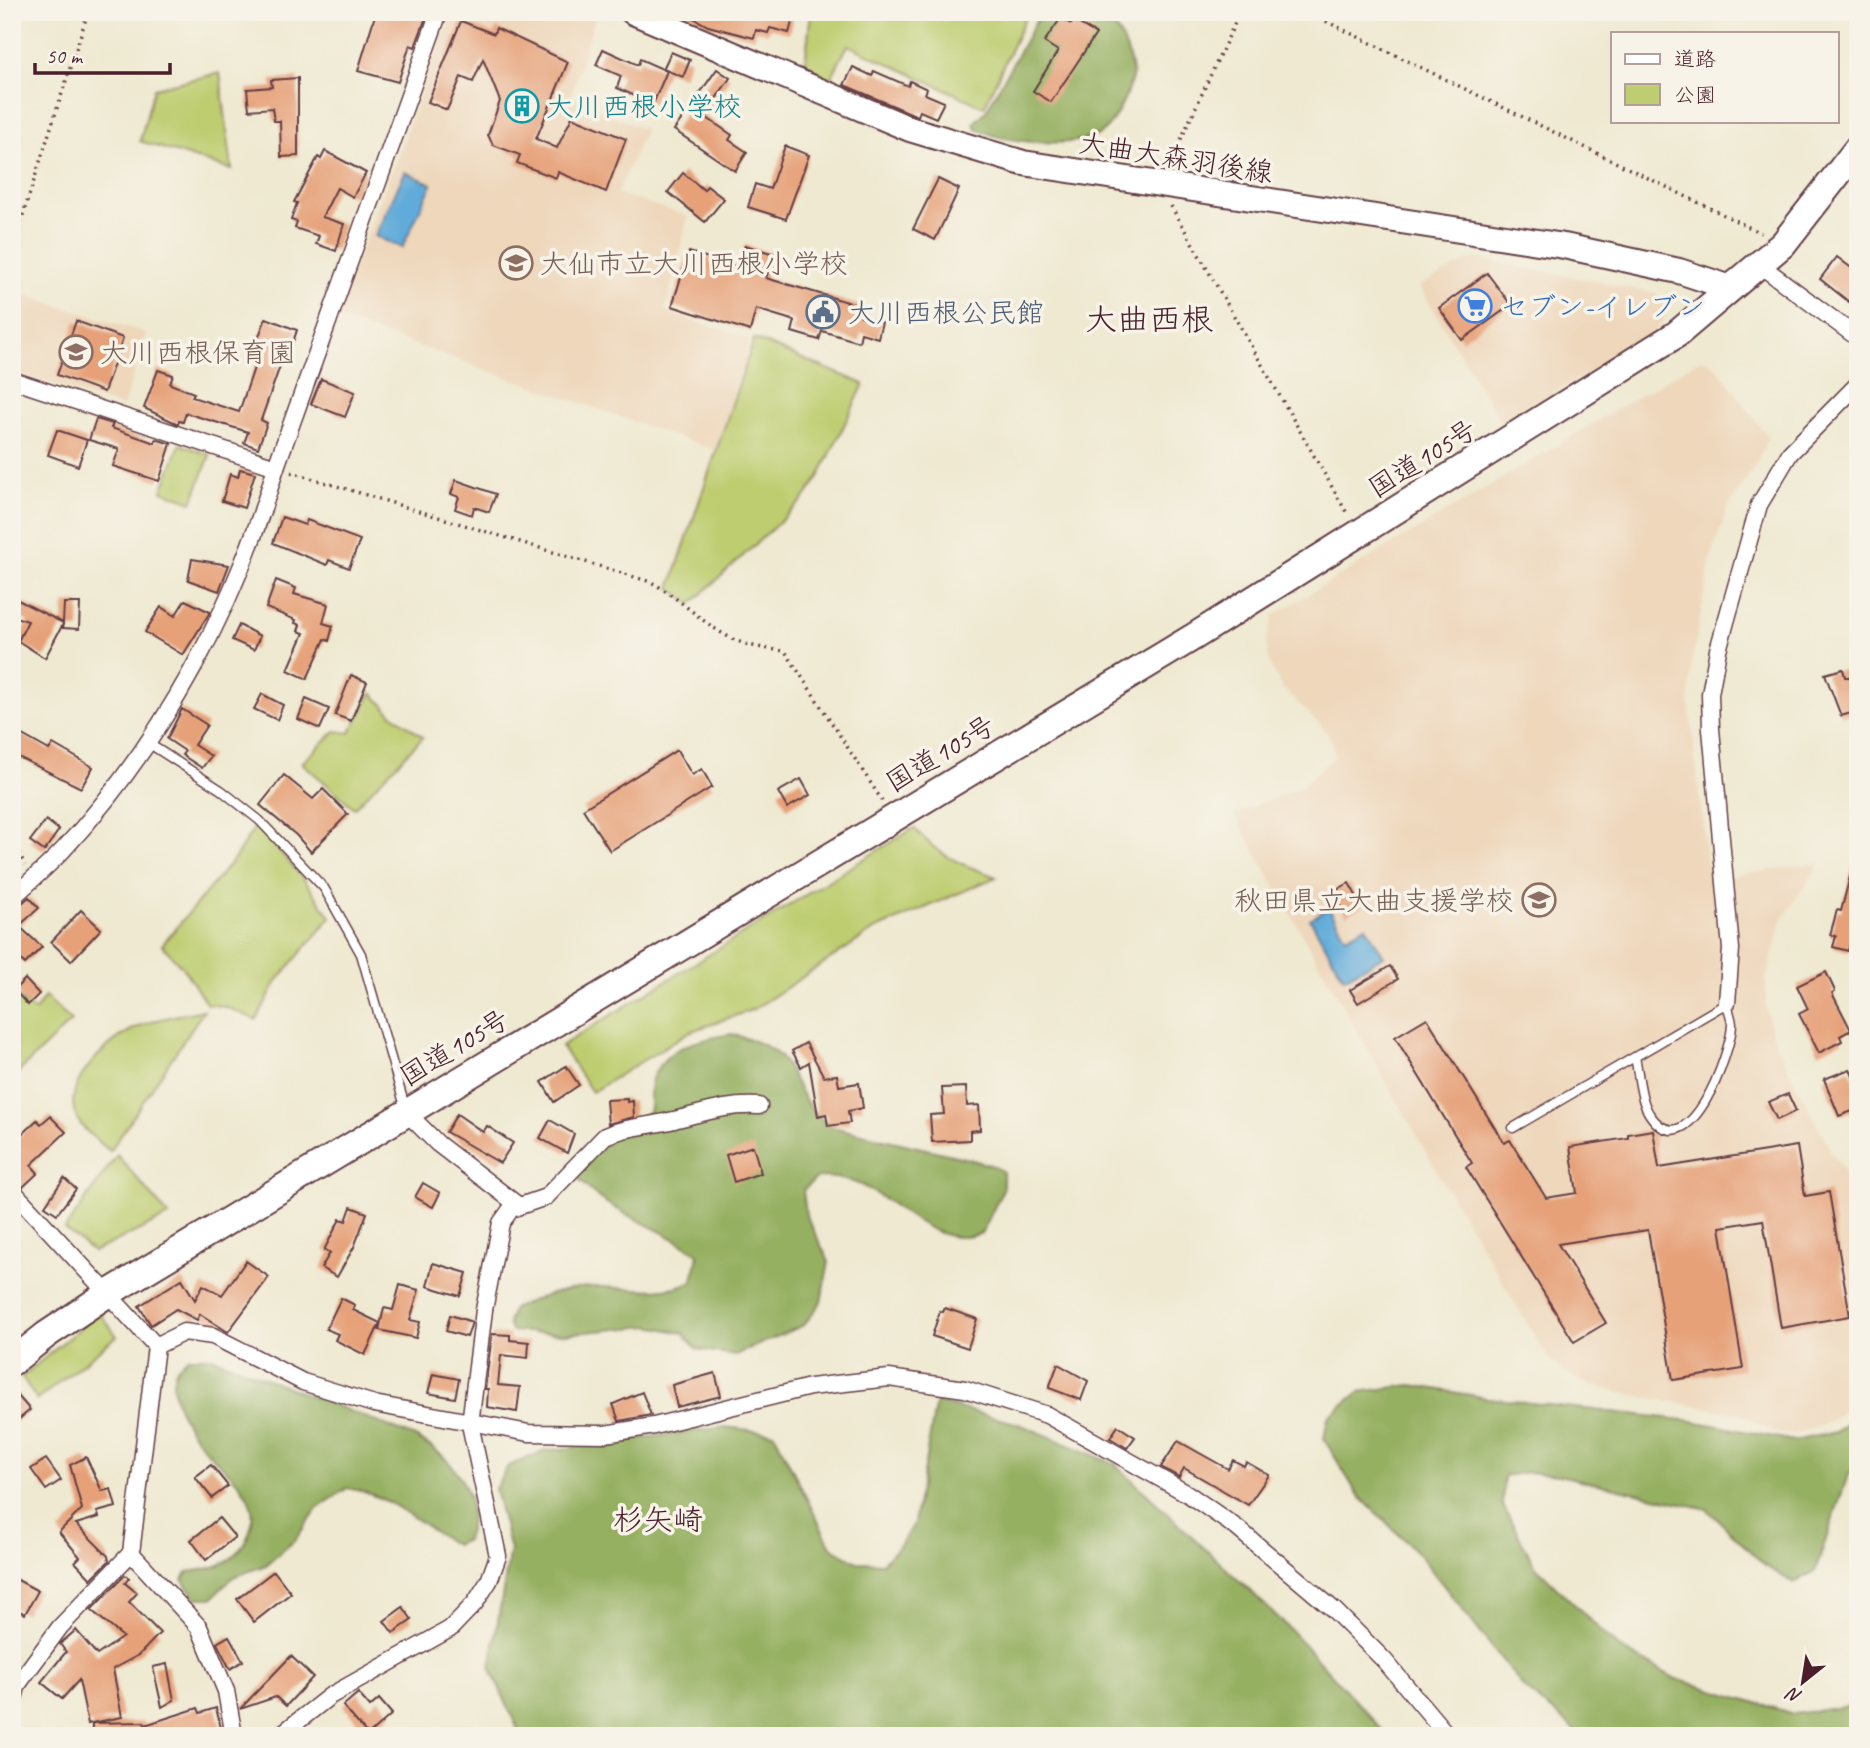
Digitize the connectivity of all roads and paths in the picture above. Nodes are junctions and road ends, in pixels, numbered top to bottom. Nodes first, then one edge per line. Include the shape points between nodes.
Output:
1 (88, 12) edge
2 (439, 12) edge
3 (633, 12) edge
4 (1240, 12) edge
5 (1307, 12) edge
6 (1858, 148) edge
7 (1159, 186) junction
8 (1783, 244) junction
9 (12, 249) edge
10 (1760, 265) junction
11 (1731, 288) junction
12 (1858, 338) edge
13 (12, 380) edge
14 (1858, 384) edge
15 (276, 467) junction
16 (1359, 535) junction
17 (148, 743) junction
18 (894, 818) junction
19 (12, 841) edge
20 (32, 879) junction
21 (12, 898) edge
22 (1727, 1003) junction
23 (1634, 1057) junction
24 (759, 1105) dead end
25 (407, 1112) junction
26 (1513, 1128) dead end
27 (12, 1190) edge
28 (519, 1206) junction
29 (107, 1294) junction
30 (156, 1346) junction
31 (12, 1362) edge
32 (470, 1424) junction
33 (131, 1553) junction
34 (12, 1706) edge
35 (234, 1736) edge
36 (279, 1736) edge
37 (1448, 1736) edge

1 - 9 path
2 - 15 street
3 - 7 main road, 大曲大森羽後線 via 910,129 1023,163
4 - 7 path
5 - 8 path
6 - 8 highway, 国道105号
7 - 11 main road, 大曲大森羽後線 via 1564,246 1679,271
7 - 16 path
8 - 10 highway, 国道105号
10 - 11 highway, 国道105号
10 - 12 street
11 - 16 highway, 国道105号 via 1676,334
13 - 15 street
14 - 22 street via 1790,453 1759,505 1718,650 1710,694 1731,949
15 - 17 street via 259,525 215,629
15 - 18 path via 651,582 738,641 785,651
16 - 18 highway, 国道105号
17 - 20 street via 63,850
17 - 25 lane via 259,820 324,887 361,954
18 - 25 highway, 国道105号
19 - 20 path
20 - 21 street
22 - 23 lane
22 - 23 lane via 1732,1024 1728,1041 1707,1101 1690,1123 1667,1128 1648,1113
23 - 26 lane
24 - 28 street via 719,1107 616,1131 605,1136 546,1197
25 - 28 street via 438,1144
25 - 29 highway, 国道105号
27 - 29 street
28 - 32 street via 501,1223 484,1310
29 - 30 street
29 - 31 highway, 国道105号
30 - 32 street via 184,1332 213,1336 303,1382 404,1412
30 - 33 street
32 - 36 street via 498,1556 482,1592 450,1629 330,1696
32 - 37 street via 529,1433 605,1434 810,1387 889,1378 965,1388 1035,1411 1188,1494 1237,1528 1334,1609
33 - 34 street via 53,1636 19,1684
33 - 35 street via 199,1627 226,1691

